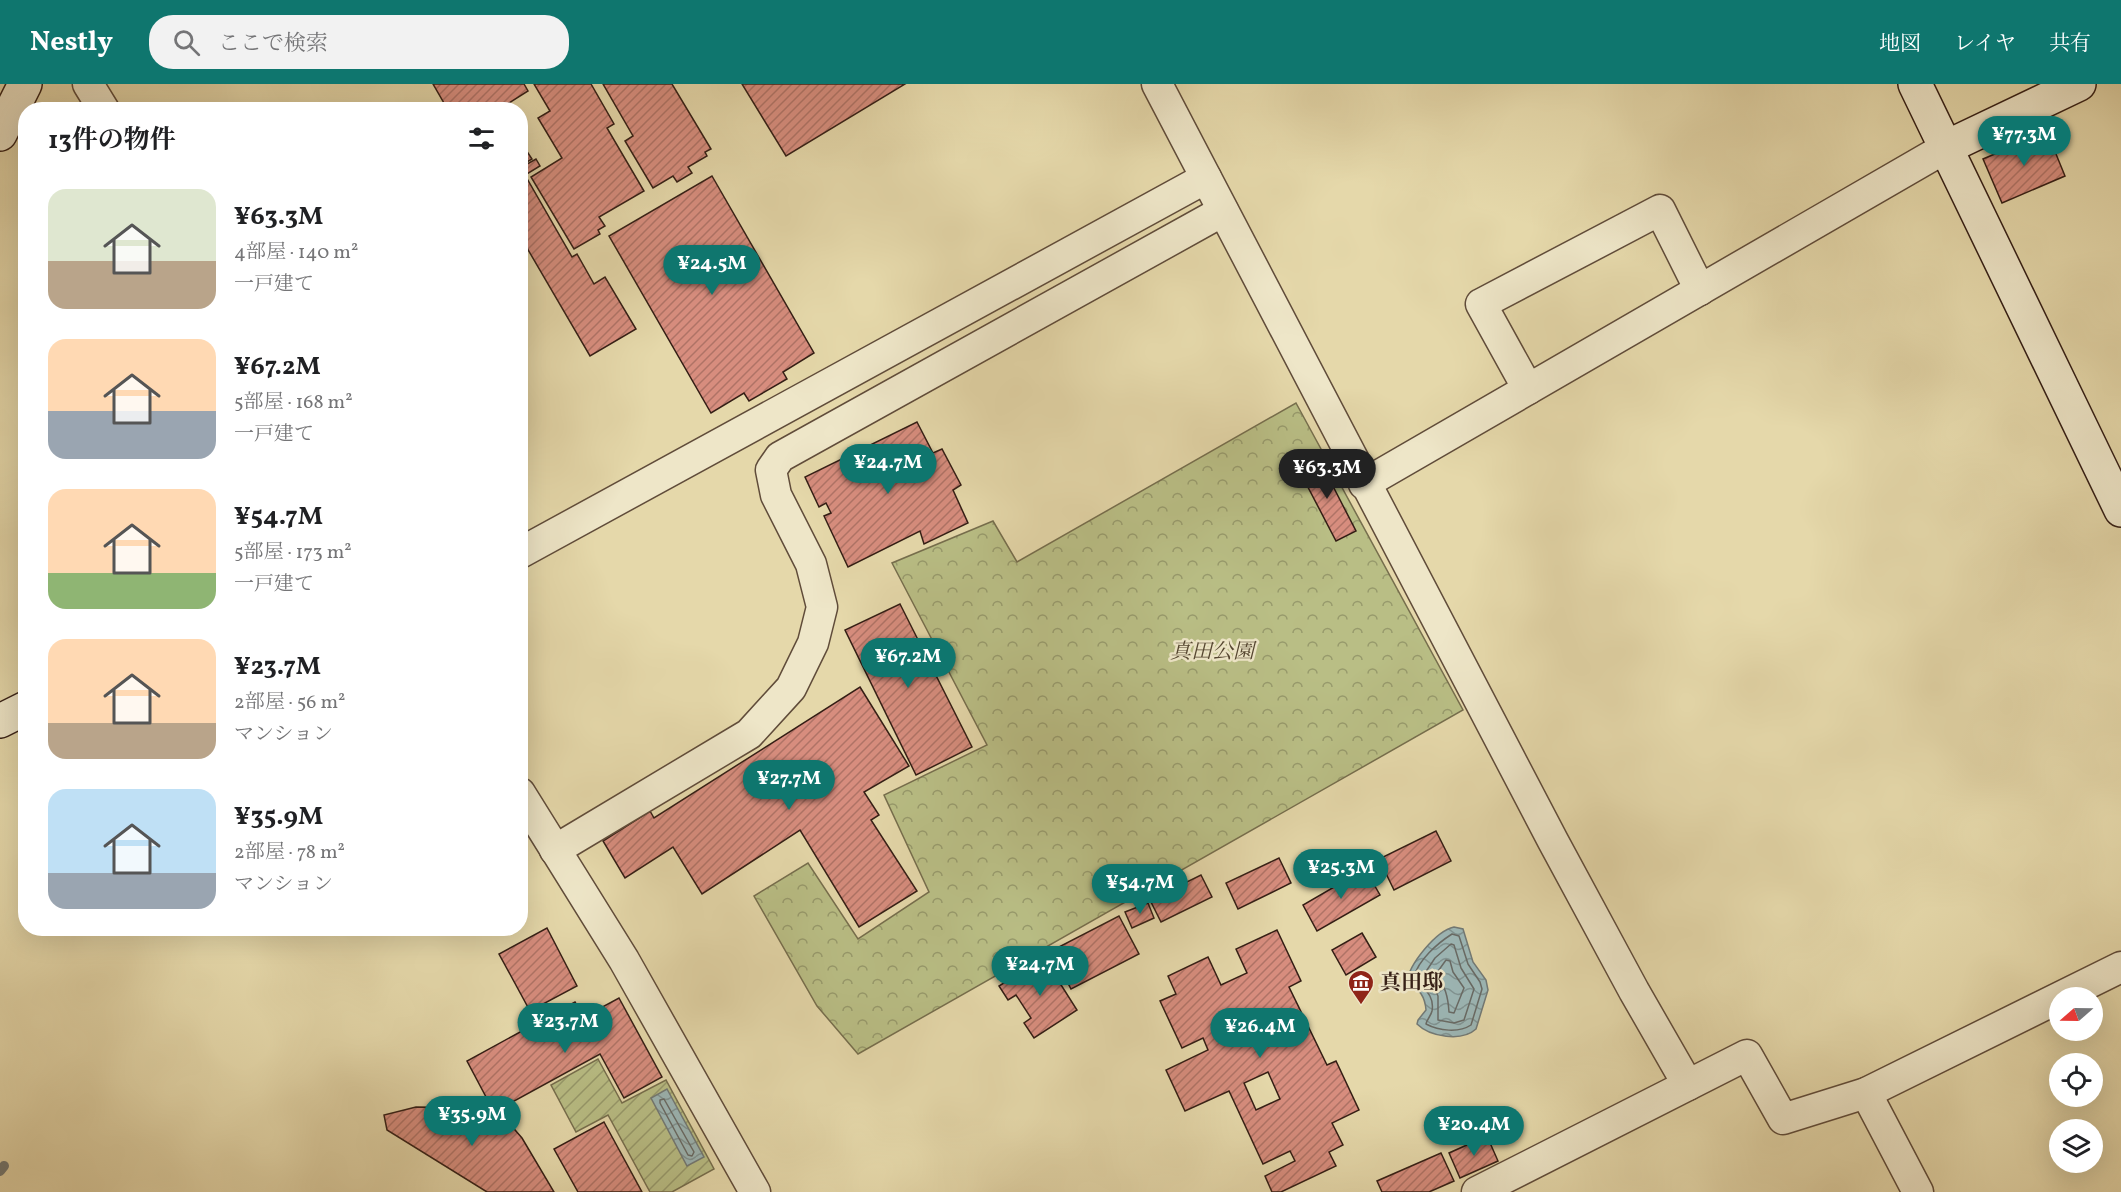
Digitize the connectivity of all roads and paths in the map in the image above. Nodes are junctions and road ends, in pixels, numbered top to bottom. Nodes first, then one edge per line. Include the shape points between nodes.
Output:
1 (25, 84) edge
2 (88, 84) edge
3 (1157, 84) edge
4 (1915, 84) edge
5 (2079, 84) edge
6 (99, 102) edge
7 (0, 134) edge
8 (1947, 147) junction
9 (1206, 177) junction
10 (1223, 212) junction
11 (1700, 290) junction
12 (1528, 389) junction
13 (1365, 484) junction
14 (2121, 510) edge
15 (528, 549) edge
16 (18, 712) edge
17 (0, 721) edge
18 (528, 806) edge
19 (555, 850) junction
20 (2121, 967) edge
21 (1688, 1085) junction
22 (1866, 1093) junction
23 (755, 1192) edge
24 (1478, 1192) edge
25 (1918, 1192) edge

1 - 7 street
2 - 6 street
3 - 9 street
4 - 8 street
5 - 8 street
8 - 11 street
8 - 14 street
9 - 10 street
9 - 15 street
10 - 13 street
10 - 19 street via 780,457 771,470 776,495 811,564 822,607 813,643 791,688 749,734
11 - 12 street
11 - 12 street via 1660,210 1481,304
12 - 13 street
13 - 21 street via 1553,842
16 - 17 street
18 - 19 street
19 - 23 street via 624,960
20 - 22 street
21 - 22 street via 1747,1055 1783,1119
21 - 24 street
22 - 25 street

